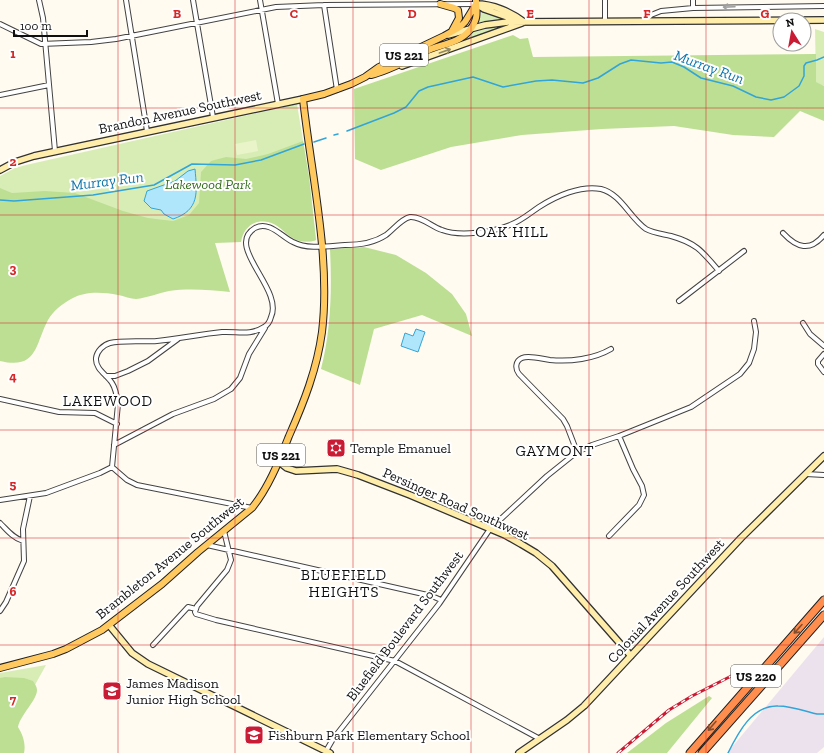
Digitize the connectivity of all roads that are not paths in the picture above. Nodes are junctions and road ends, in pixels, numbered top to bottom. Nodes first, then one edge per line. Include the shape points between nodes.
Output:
1 (39, 0) edge
2 (126, 0) edge
3 (193, 0) edge
4 (260, 0) edge
5 (604, 0) edge
6 (693, 0) edge
7 (357, 2) edge
8 (476, 2) edge
9 (440, 4) junction
10 (324, 5) junction
11 (824, 6) edge
12 (693, 8) junction
13 (262, 9) junction
14 (824, 20) edge
15 (644, 21) junction
16 (196, 22) junction
17 (524, 22) junction
18 (605, 22) junction
19 (0, 24) edge
20 (471, 28) junction
21 (452, 32) junction
22 (132, 36) junction
23 (444, 36) junction
24 (45, 44) junction
25 (382, 72) junction
26 (365, 77) junction
27 (49, 84) junction
28 (337, 90) junction
29 (0, 95) edge
30 (303, 99) junction
31 (278, 104) junction
32 (213, 117) junction
33 (147, 131) junction
34 (55, 151) junction
35 (0, 170) edge
36 (784, 233) dead end
37 (824, 235) edge
38 (322, 246) junction
39 (744, 251) dead end
40 (718, 271) junction
41 (679, 301) dead end
42 (754, 321) dead end
43 (803, 323) dead end
44 (266, 326) junction
45 (180, 338) junction
46 (824, 346) edge
47 (611, 349) dead end
48 (824, 354) edge
49 (824, 372) edge
50 (105, 376) junction
51 (0, 399) edge
52 (117, 424) junction
53 (619, 436) junction
54 (114, 444) junction
55 (577, 452) junction
56 (824, 456) edge
57 (278, 461) junction
58 (112, 467) junction
59 (806, 474) junction
60 (824, 475) edge
61 (30, 496) junction
62 (0, 500) edge
63 (252, 508) junction
64 (0, 523) edge
65 (490, 529) junction
66 (224, 531) junction
67 (609, 536) dead end
68 (23, 541) junction
69 (206, 545) junction
70 (229, 550) junction
71 (442, 600) junction
72 (824, 600) edge
73 (196, 609) junction
74 (0, 611) edge
75 (824, 615) edge
76 (109, 625) junction
77 (154, 645) dead end
78 (631, 656) junction
79 (395, 661) junction
80 (0, 668) edge
81 (540, 739) junction
82 (328, 752) edge
83 (519, 753) edge
84 (690, 753) edge
85 (702, 753) edge

1 - 24 street
2 - 22 street
3 - 16 street
4 - 13 street
5 - 18 street
6 - 12 street
7 - 9 street
7 - 10 street
8 - 9 street
8 - 17 main road via 484,9
8 - 20 main road via 478,13
8 - 21 main road, US 221 via 465,22
9 - 21 main road via 458,10 459,18
10 - 13 street
10 - 28 street
11 -> 12 street, Brandon Avenue Southwest
12 - 15 street, Brandon Avenue Southwest via 661,11
13 - 16 street
13 - 31 street
14 - 15 main road, Brandon Avenue Southwest
15 - 18 main road, Brandon Avenue Southwest
16 - 22 street
16 - 32 street
17 - 18 main road, Brandon Avenue Southwest
17 - 20 main road, Brandon Avenue Southwest
25 -> 17 main road, Brandon Avenue Southwest
19 - 24 street
20 - 23 main road, Brandon Avenue Southwest
20 - 25 main road, Brandon Avenue Southwest / US 221 via 455,41
21 - 23 main road, US 221
22 - 24 street via 90,42
22 - 33 street
23 - 26 main road, Brandon Avenue Southwest / US 221 via 379,67
24 - 27 street
25 - 26 main road, Brandon Avenue Southwest / US 221
26 - 28 main road, Brandon Avenue Southwest / US 221
27 - 29 street
27 - 34 street
28 - 30 main road, Brandon Avenue Southwest / US 221
30 - 31 main road, Brandon Avenue Southwest
30 - 38 main road, Brambleton Avenue Southwest / US 221
31 - 32 main road, Brandon Avenue Southwest
32 - 33 main road, Brandon Avenue Southwest
33 - 34 main road, Brandon Avenue Southwest
34 - 35 main road, Brandon Avenue Southwest via 26,158
36 - 37 street via 795,244 805,246 813,244
38 - 40 street via 355,245 374,241 411,217 449,232 466,234 501,228 512,225 561,195 597,189 612,195 648,230 694,245 707,256
38 - 44 street via 297,244 266,226 258,226 248,235 246,242 250,257 273,302 273,313
38 - 57 main road, Brambleton Avenue Southwest / US 221 via 324,309 319,349 306,396
39 - 40 street
40 - 41 street
42 - 53 street, Bluefield Boulevard Southwest via 754,349 749,363 740,374 691,407
43 - 46 street via 810,334
44 - 45 street via 248,333 222,332
44 - 54 street via 232,389 214,399 173,414
45 - 50 street via 148,361 115,376
45 - 50 street via 107,344 96,358
47 - 55 street via 599,355 577,359 524,357 518,361 516,368 519,374 563,419
48 - 49 street via 818,364
50 - 52 street via 112,383 118,397
51 - 52 street via 59,412 95,413
52 - 54 street
53 - 55 street, Bluefield Boulevard Southwest
53 - 67 street via 644,495 639,505
54 - 58 street
55 - 65 street, Bluefield Boulevard Southwest
56 - 59 main road, Colonial Avenue Southwest
57 - 63 main road, Brambleton Avenue Southwest / US 221
57 - 65 main road, Persinger Road Southwest via 296,471 337,469 358,475
58 - 61 street via 46,493
58 - 63 street via 137,485
59 - 60 street
59 - 78 main road, Colonial Avenue Southwest via 741,538
61 - 62 street
61 - 68 street
63 - 66 main road, Brambleton Avenue Southwest / US 221
64 - 68 street via 8,532
65 - 71 street, Bluefield Boulevard Southwest
65 - 78 main road, Persinger Road Southwest via 544,558
66 - 69 main road, Brambleton Avenue Southwest / US 221
66 - 70 street
68 - 74 street via 22,566
69 - 70 street
69 - 76 main road, Brambleton Avenue Southwest / US 221 via 162,584
70 - 71 street
70 - 73 street via 231,560 227,570
71 - 79 street, Bluefield Boulevard Southwest
72 -> 84 highway, US 220
73 - 77 street via 188,606
73 - 79 street via 196,614
75 - 85 highway, US 220
76 - 80 main road, Brambleton Avenue Southwest / US 221 via 66,649
76 - 82 main road via 132,653 148,664
78 - 81 main road, Colonial Avenue Southwest via 578,712
79 - 81 street
79 - 82 street, Bluefield Boulevard Southwest via 333,739
81 - 83 main road, Colonial Avenue Southwest

